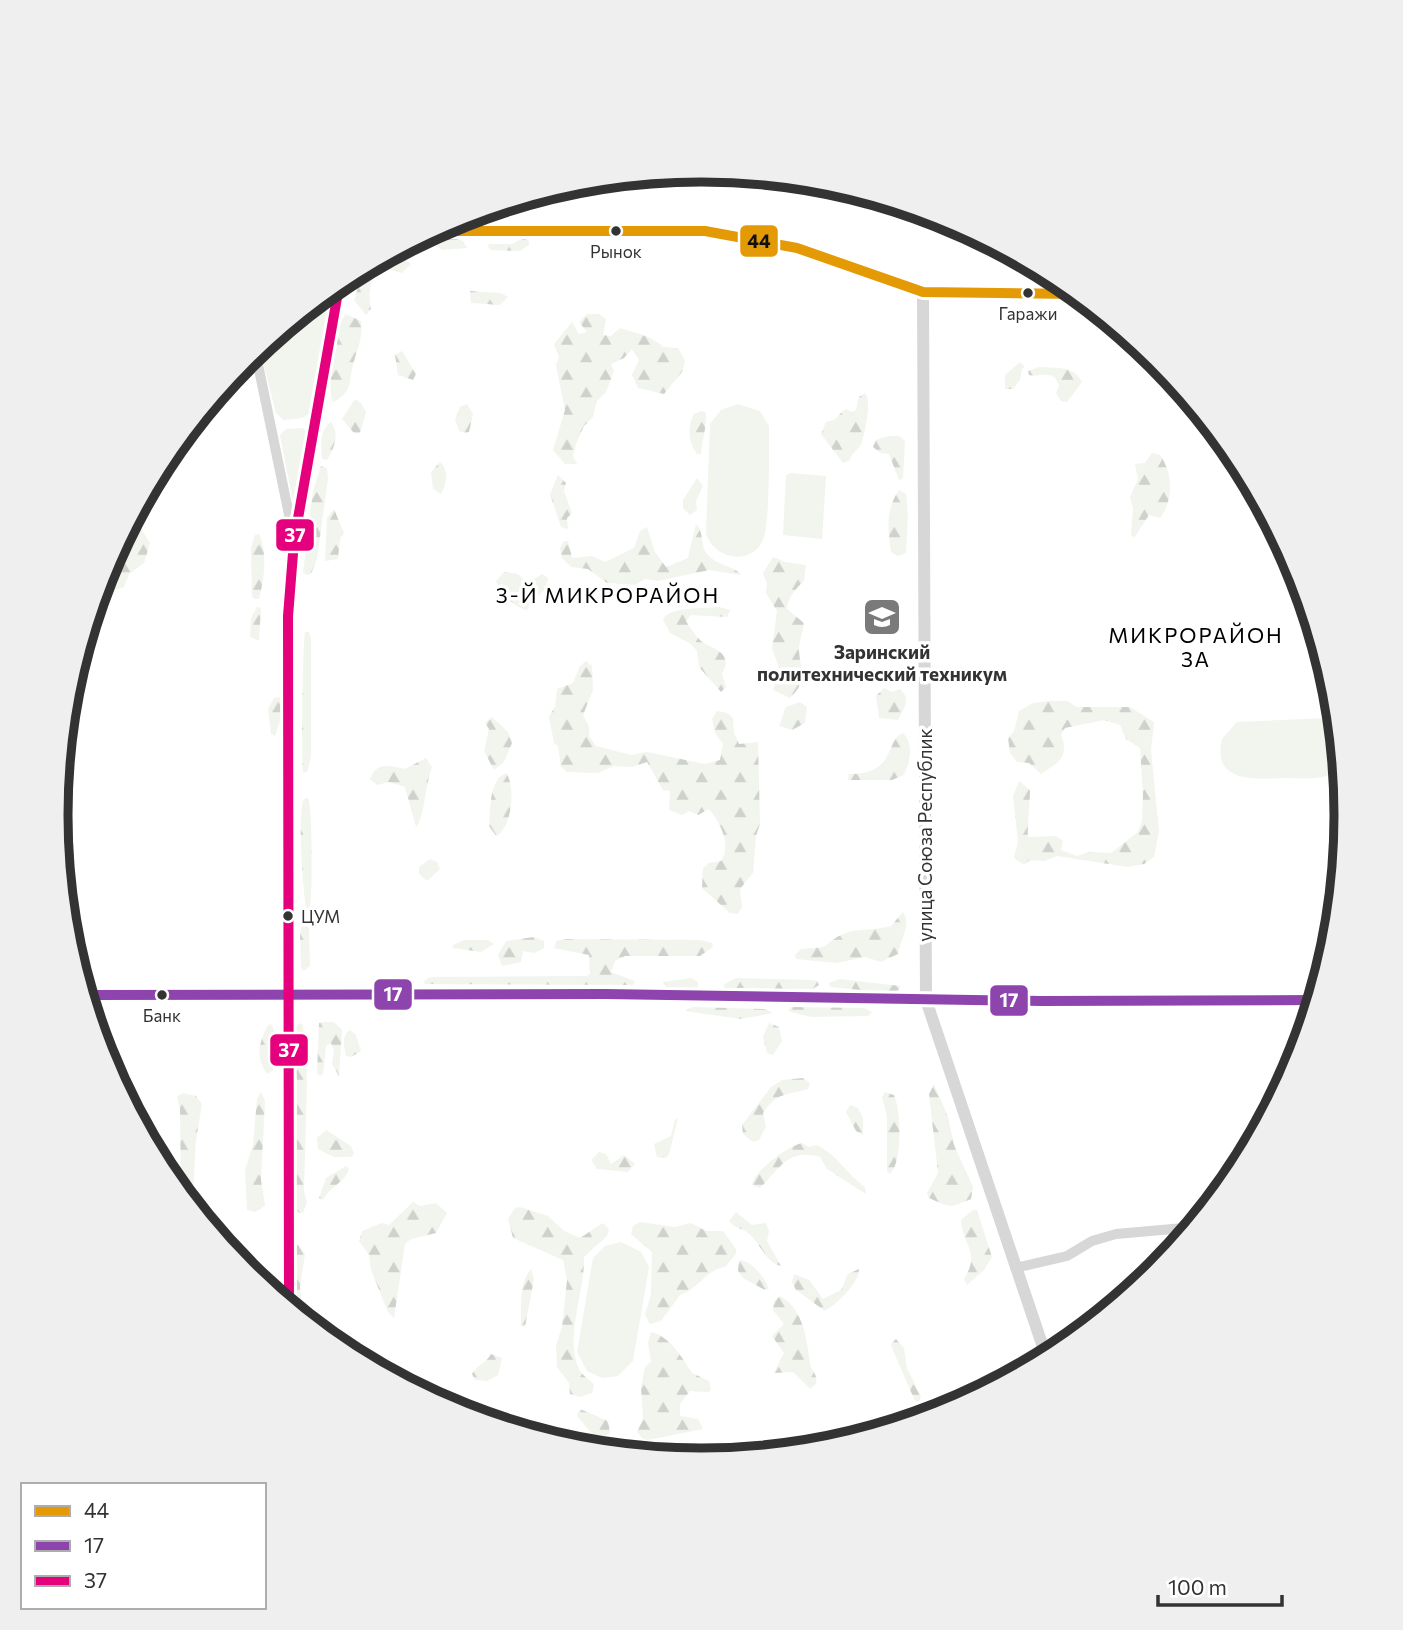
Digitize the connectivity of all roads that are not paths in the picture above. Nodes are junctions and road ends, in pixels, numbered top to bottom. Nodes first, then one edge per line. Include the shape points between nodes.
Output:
1 (457, 231) edge
2 (923, 292) junction
3 (1061, 294) edge
4 (337, 297) edge
5 (258, 363) edge
6 (294, 541) junction
7 (95, 995) edge
8 (288, 996) junction
9 (926, 1000) junction
10 (1307, 1000) edge
11 (1182, 1228) edge
12 (1015, 1268) junction
13 (289, 1295) edge
14 (1043, 1348) edge

1 - 2 street via 731,234 825,256
2 - 3 street
2 - 9 street, улица Союза Республик
4 - 6 street
5 - 6 street
6 - 8 street via 288,616
7 - 8 street
8 - 9 street via 582,994
8 - 13 street
9 - 10 street
9 - 12 street, улица Союза Республик
11 - 12 street via 1116,1234 1067,1256
12 - 14 street, улица Союза Республик

